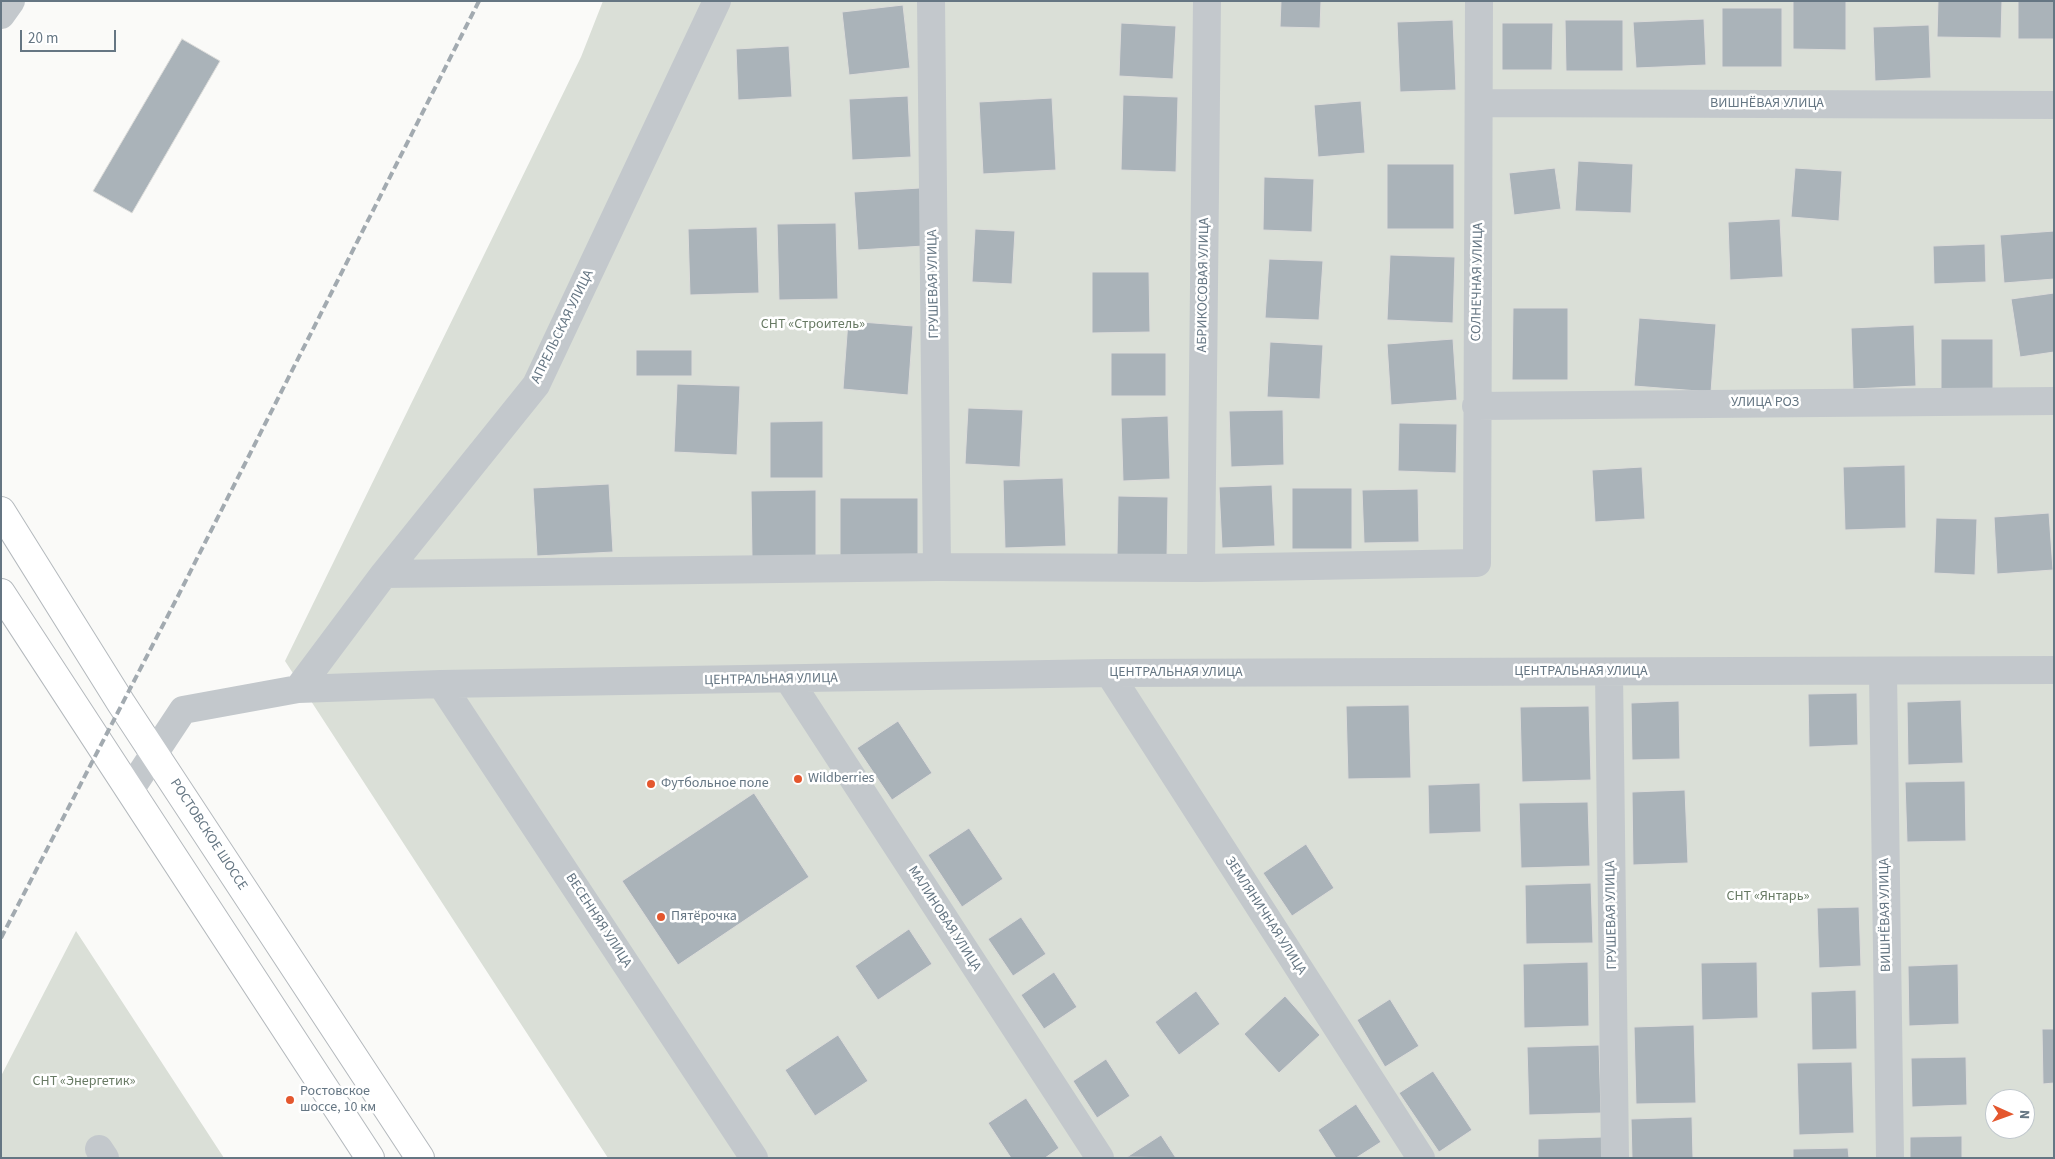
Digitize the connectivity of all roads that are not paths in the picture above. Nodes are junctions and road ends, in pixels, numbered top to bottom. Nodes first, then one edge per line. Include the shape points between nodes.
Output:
1 (12, 1) edge
2 (718, 1) edge
3 (931, 1) edge
4 (1207, 1) edge
5 (1479, 1) edge
6 (1, 15) edge
7 (1480, 103) junction
8 (2054, 105) edge
9 (2054, 401) edge
10 (1476, 406) junction
11 (1, 510) edge
12 (937, 567) junction
13 (1201, 568) junction
14 (384, 574) junction
15 (1, 593) edge
16 (2054, 670) edge
17 (1608, 672) junction
18 (1110, 673) junction
19 (1883, 673) junction
20 (788, 680) junction
21 (442, 684) junction
22 (298, 689) junction
23 (154, 752) junction
24 (130, 790) junction
25 (370, 1158) edge
26 (420, 1158) edge
27 (754, 1158) edge
28 (1100, 1158) edge
29 (1421, 1158) edge
30 (1615, 1158) edge
31 (1890, 1158) edge

1 - 6 street
2 - 14 street, АПРЕЛЬСКАЯ УЛИЦА via 536,386
3 - 12 street, ГРУШЕВАЯ УЛИЦА
4 - 13 street, АБРИКОСОВАЯ УЛИЦА
5 - 7 street, СОЛНЕЧНАЯ УЛИЦА
7 - 8 street, ВИШНЁВАЯ УЛИЦА
7 - 10 street, СОЛНЕЧНАЯ УЛИЦА
9 - 10 street, УЛИЦА РОЗ
10 - 13 street, СОЛНЕЧНАЯ УЛИЦА via 1477,563
11 - 23 highway, РОСТОВСКОЕ ШОССЕ
12 - 13 street
12 - 14 street
14 - 22 street, АПРЕЛЬСКАЯ УЛИЦА
15 - 24 highway
16 - 19 street, ЦЕНТРАЛЬНАЯ УЛИЦА
17 - 18 street, ЦЕНТРАЛЬНАЯ УЛИЦА
17 - 19 street, ЦЕНТРАЛЬНАЯ УЛИЦА
17 - 30 street, ГРУШЕВАЯ УЛИЦА
18 - 20 street, ЦЕНТРАЛЬНАЯ УЛИЦА
18 - 29 street, ЗЕМЛЯНИЧНАЯ УЛИЦА
19 - 31 street, ВИШНЁВАЯ УЛИЦА
20 - 21 street, ЦЕНТРАЛЬНАЯ УЛИЦА
20 - 28 street, МАЛИНОВАЯ УЛИЦА
21 - 22 street, ЦЕНТРАЛЬНАЯ УЛИЦА
21 - 27 street, ВЕСЕННЯЯ УЛИЦА
22 - 23 street, ЦЕНТРАЛЬНАЯ УЛИЦА via 183,710
23 - 24 street, ЦЕНТРАЛЬНАЯ УЛИЦА
23 - 26 highway, РОСТОВСКОЕ ШОССЕ
24 - 25 highway

